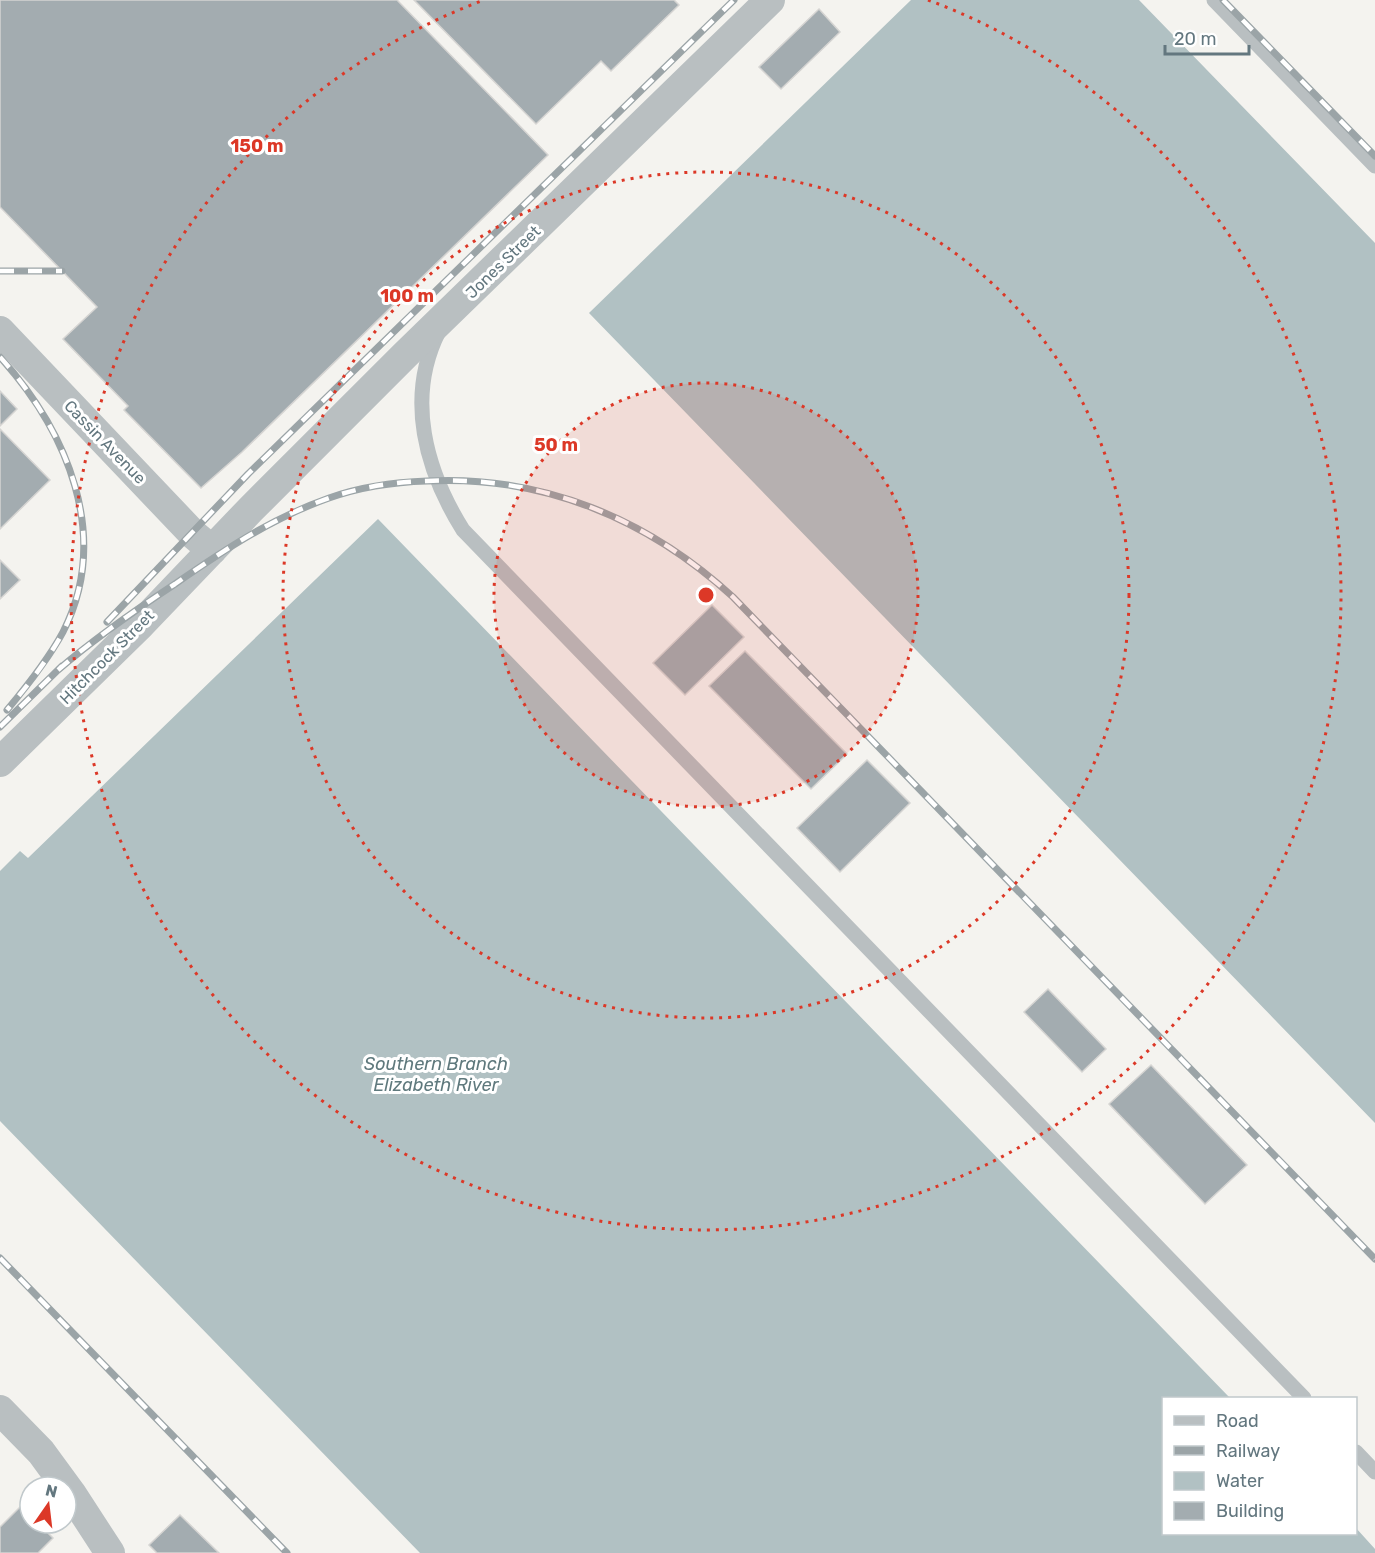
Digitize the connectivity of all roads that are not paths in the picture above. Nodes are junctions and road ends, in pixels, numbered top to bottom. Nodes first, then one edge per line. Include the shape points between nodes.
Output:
1 (770, 0) edge
2 (1214, 0) edge
3 (1375, 166) edge
4 (454, 310) junction
5 (0, 331) edge
6 (212, 550) junction
7 (0, 762) edge
8 (1303, 1397) edge
9 (0, 1410) edge
10 (1357, 1453) edge
11 (1375, 1472) edge
12 (110, 1553) edge

1 - 4 street, Jones Street
2 - 3 lane
4 - 6 street, Jones Street
4 - 8 lane via 443,324 430,355 423,391 423,423 433,473 463,530
5 - 6 street, Cassin Avenue
6 - 7 street, Hitchcock Street
9 - 12 street via 41,1452
10 - 11 lane

